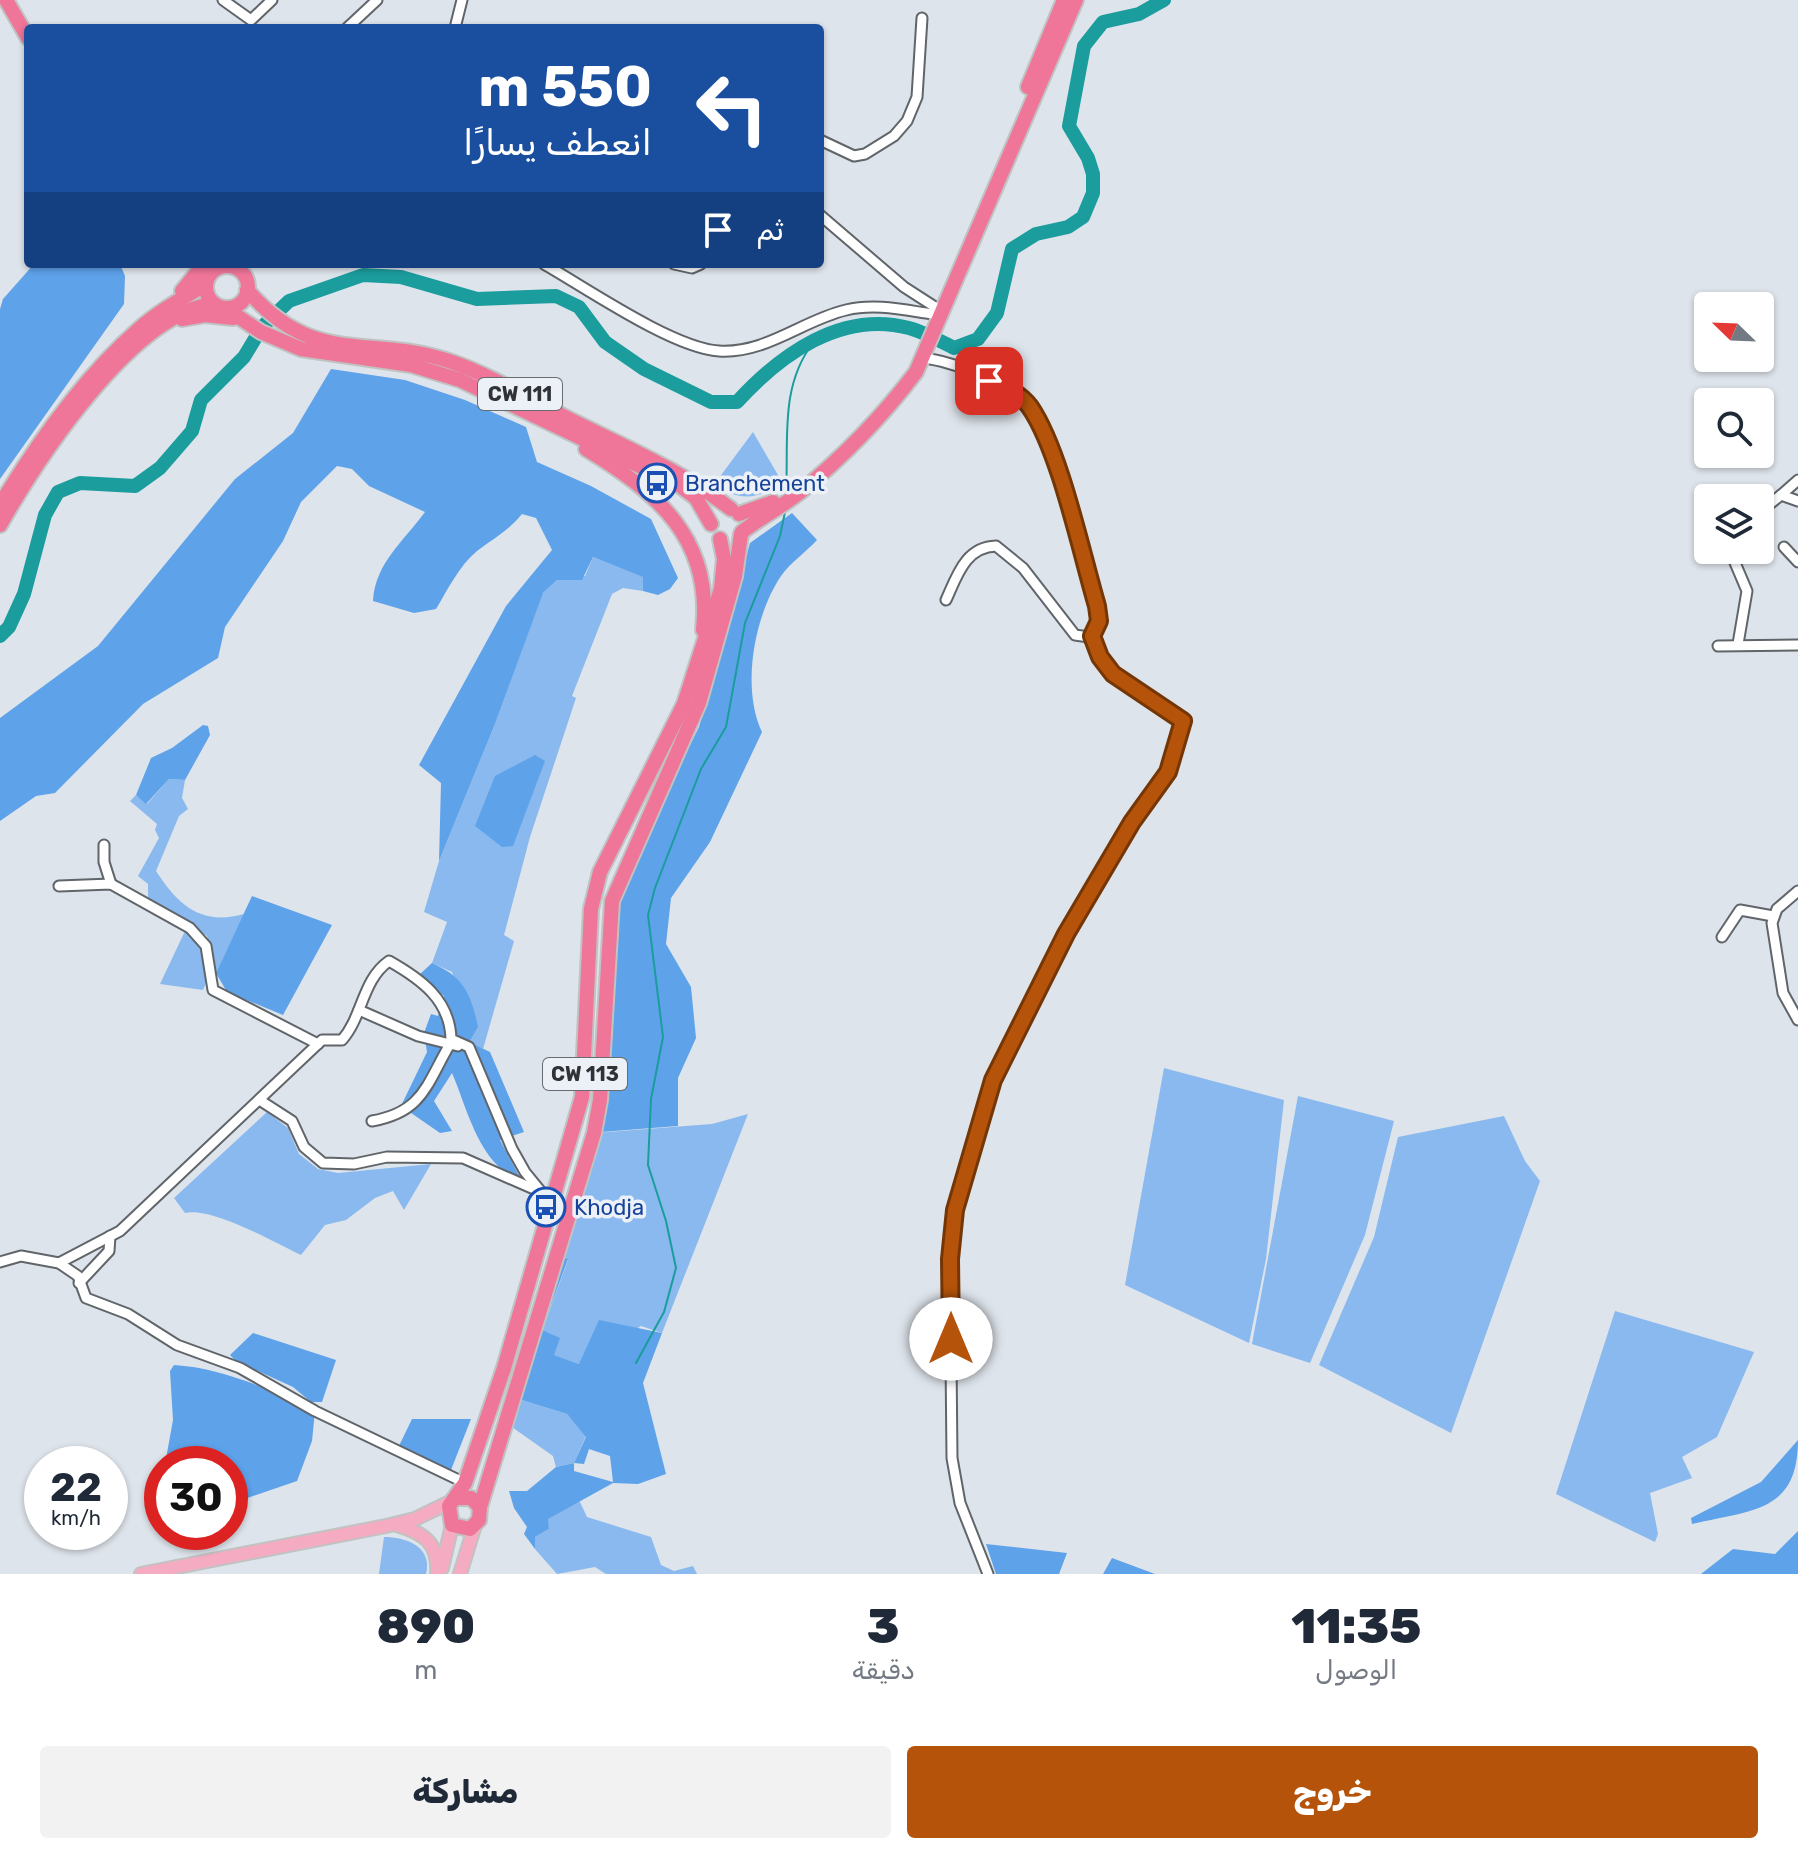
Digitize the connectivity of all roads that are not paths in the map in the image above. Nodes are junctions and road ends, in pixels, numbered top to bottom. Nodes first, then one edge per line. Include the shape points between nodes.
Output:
1 (6, 0) edge
2 (16, 0) edge
3 (223, 0) edge
4 (272, 0) edge
5 (377, 0) edge
6 (462, 0) edge
7 (1064, 0) edge
8 (1076, 0) edge
9 (922, 18) dead end
10 (30, 24) edge
11 (351, 24) edge
12 (456, 24) edge
13 (24, 31) edge
14 (824, 142) edge
15 (824, 218) edge
16 (240, 268) edge
17 (551, 268) edge
18 (209, 271) edge
19 (247, 290) junction
20 (220, 306) junction
21 (933, 317) junction
22 (158, 321) junction
23 (246, 322) junction
24 (286, 336) junction
25 (924, 350) junction
26 (549, 425) junction
27 (1798, 480) edge
28 (1781, 495) junction
29 (1774, 501) edge
30 (1798, 501) edge
31 (777, 504) junction
32 (0, 505) edge
33 (735, 511) junction
34 (711, 524) junction
35 (0, 525) edge
36 (741, 533) junction
37 (720, 539) junction
38 (1784, 547) dead end
39 (1798, 562) edge
40 (1736, 564) edge
41 (946, 600) dead end
42 (1092, 636) junction
43 (1738, 644) junction
44 (1798, 645) edge
45 (1718, 646) dead end
46 (700, 655) junction
47 (104, 845) dead end
48 (111, 884) junction
49 (59, 886) dead end
50 (1798, 891) edge
51 (1773, 916) junction
52 (1722, 937) dead end
53 (359, 1010) junction
54 (1798, 1020) edge
55 (318, 1044) junction
56 (450, 1044) junction
57 (469, 1047) junction
58 (261, 1101) junction
59 (372, 1121) dead end
60 (548, 1199) junction
61 (110, 1236) junction
62 (0, 1262) edge
63 (59, 1263) junction
64 (79, 1283) junction
65 (465, 1483) junction
66 (455, 1499) junction
67 (480, 1507) junction
68 (415, 1519) junction
69 (450, 1522) junction
70 (393, 1524) junction
71 (475, 1525) junction
72 (141, 1574) edge
73 (439, 1574) edge
74 (460, 1574) edge
75 (988, 1574) edge

1 - 13 highway
2 - 10 highway
3 - 4 street via 251,20
5 - 11 street
6 - 12 street
7 - 21 highway
8 - 21 highway
9 - 14 street via 917,97 907,121 865,154 854,156
15 - 21 street
16 - 19 highway
17 - 21 street via 704,349 740,351 847,310 886,307
18 - 20 highway via 207,295
18 - 22 highway
19 - 20 highway via 240,303
19 - 24 highway, CW 111
20 - 22 highway via 186,310
20 - 23 highway
21 - 25 highway
22 - 23 highway via 198,316
22 - 32 highway via 123,344 76,396
22 - 35 highway via 83,403
23 - 24 highway
24 - 26 highway via 313,352 446,375
24 - 33 highway, CW 111 via 412,353 463,366 652,459
25 - 31 highway via 833,453
25 - 42 street via 1012,391 1029,405 1046,437 1097,606 1099,621
26 - 34 highway, CW 111 via 679,485 696,498
26 - 46 highway via 632,478 684,534 704,587
27 - 28 street
28 - 29 street
28 - 30 street
31 - 33 highway
31 - 36 highway
33 - 34 highway via 716,514
33 - 36 highway via 744,522
34 - 37 highway
36 - 37 highway
36 - 67 highway via 735,576 699,703 612,901 594,1133
37 - 46 highway via 721,589
38 - 39 street
40 - 43 street via 1747,591
41 - 42 street via 967,557 996,546 1023,568 1075,635
42 - 75 street via 1113,674 1181,717 1182,723 1168,772 1066,934 998,1069 958,1195 950,1259 952,1458 960,1503
43 - 44 street
43 - 45 street
46 - 60 highway, CW 113 via 673,731 600,872 591,909 582,1097
47 - 48 street
48 - 49 street
48 - 55 street via 199,936 208,954 213,990
50 - 51 street
51 - 52 street via 1740,910
51 - 54 street via 1783,993
53 - 55 street via 342,1040
53 - 56 street
53 - 57 street via 378,969 389,961 437,994 451,1022 451,1039
55 - 58 street
56 - 57 street
56 - 59 street via 415,1104 403,1114
57 - 60 street via 512,1149
58 - 60 street via 292,1121 304,1147 323,1163 463,1158
58 - 61 street
60 - 65 highway, CW 113 via 530,1288
61 - 63 street
61 - 64 street via 109,1251
62 - 63 street via 21,1256
63 - 64 street via 78,1276
64 - 65 street via 82,1296 93,1303 128,1314 177,1345 240,1368 315,1411
65 - 66 highway, CW 113
66 - 67 highway via 471,1498
66 - 68 main road
66 - 69 highway
67 - 71 highway
68 - 69 main road
68 - 70 main road
69 - 71 highway via 464,1530
69 - 73 main road
70 - 72 main road
70 - 73 main road via 432,1542
71 - 74 main road

